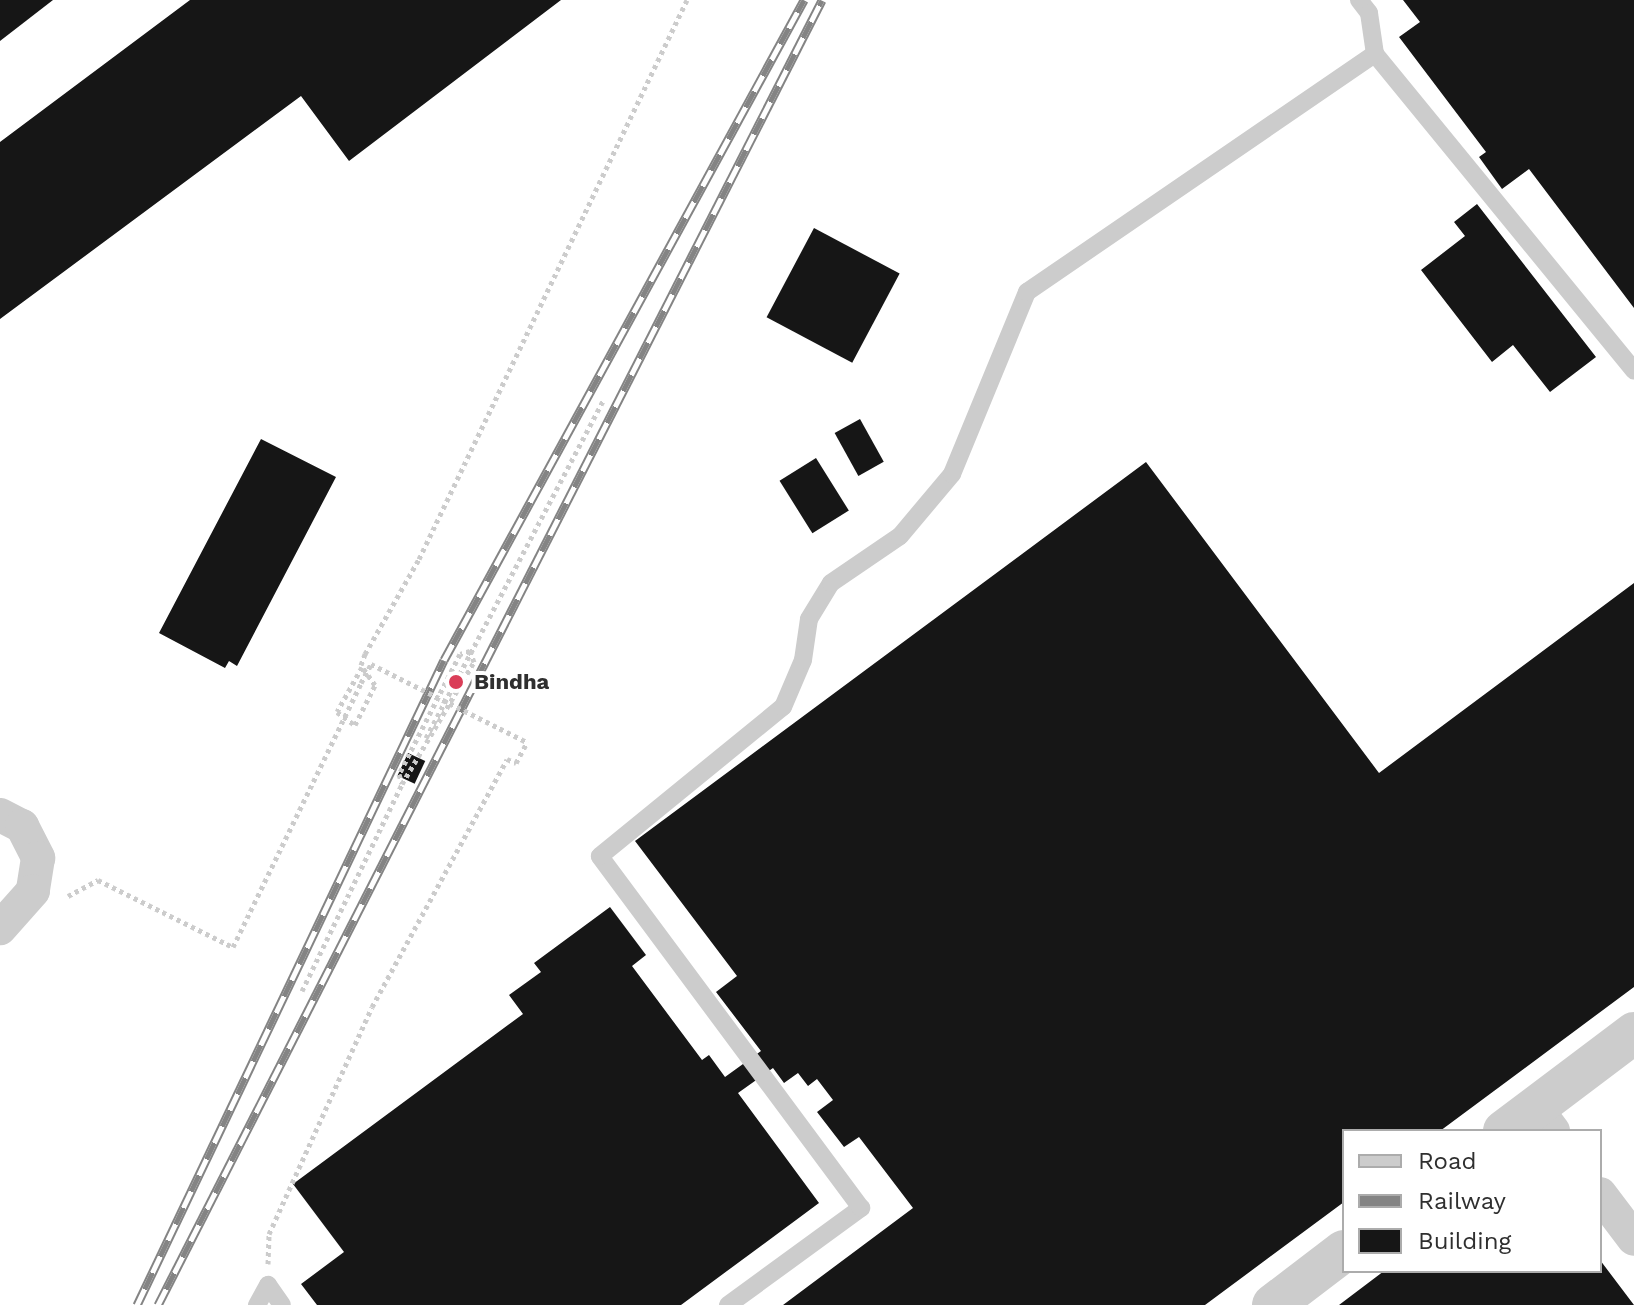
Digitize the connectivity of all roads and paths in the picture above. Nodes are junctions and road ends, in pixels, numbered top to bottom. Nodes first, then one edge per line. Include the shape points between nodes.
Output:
1 (687, 0) edge
2 (1359, 0) edge
3 (1375, 54) junction
4 (1634, 370) edge
5 (604, 399) dead end
6 (470, 651) junction
7 (362, 667) junction
8 (445, 701) junction
9 (343, 718) junction
10 (426, 738) junction
11 (416, 742) junction
12 (427, 746) junction
13 (402, 784) junction
14 (0, 815) edge
15 (68, 896) dead end
16 (0, 928) edge
17 (302, 991) dead end
18 (1634, 1033) edge
19 (1531, 1123) edge
20 (1602, 1197) edge
21 (1634, 1239) edge
22 (1342, 1253) edge
23 (268, 1285) junction
24 (257, 1305) edge
25 (282, 1305) edge
26 (728, 1305) edge
27 (1273, 1305) edge

1 - 7 path
2 - 3 lane via 1369,13
3 - 4 lane
3 - 26 lane via 1027,292 952,474 900,536 831,583 809,619 803,660 783,707 600,856 861,1208
5 - 6 path
6 - 8 path
6 - 11 path via 460,654
6 - 12 path via 474,662
7 - 9 path via 337,712
7 - 9 path via 375,685 355,725
8 - 9 path, bridge via 371,664
8 - 10 path
8 - 23 path, bridge via 527,742 516,763 507,759 372,1007 269,1234
9 - 15 path via 233,947 98,880
10 - 11 path
10 - 12 path
11 - 13 path via 399,774
12 - 13 path
13 - 17 path
14 - 16 street via 22,826 38,858 33,891
18 - 19 street
20 - 21 street
22 - 27 street
23 - 24 lane
23 - 25 lane

